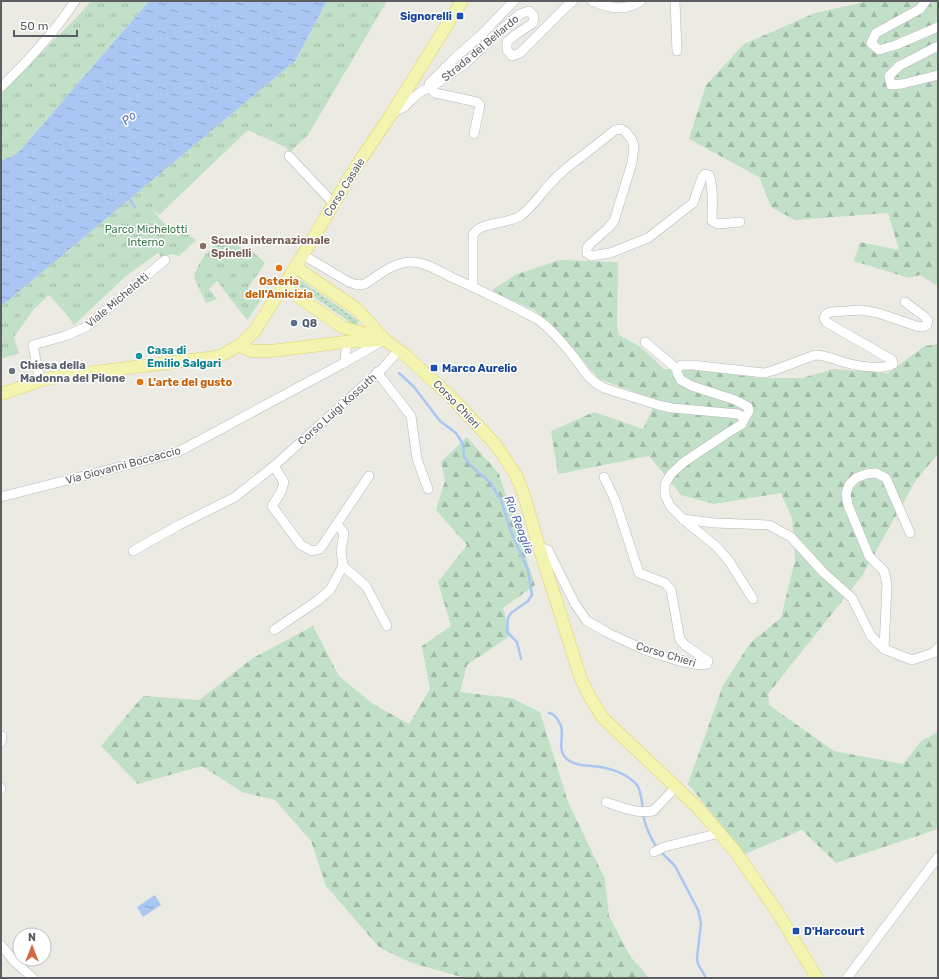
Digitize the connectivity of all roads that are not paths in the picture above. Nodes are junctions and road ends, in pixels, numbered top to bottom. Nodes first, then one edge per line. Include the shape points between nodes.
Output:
1 (462, 1) edge
2 (514, 1) edge
3 (573, 1) edge
4 (592, 1) edge
5 (641, 1) edge
6 (675, 1) edge
7 (926, 1) edge
8 (72, 4) edge
9 (938, 28) edge
10 (938, 46) edge
11 (677, 51) dead end
12 (938, 76) edge
13 (1, 87) edge
14 (428, 88) junction
15 (392, 113) junction
16 (474, 134) dead end
17 (289, 156) dead end
18 (334, 204) junction
19 (740, 222) dead end
20 (303, 255) junction
21 (165, 260) dead end
22 (295, 267) junction
23 (283, 286) junction
24 (473, 287) junction
25 (905, 302) dead end
26 (336, 323) junction
27 (385, 340) junction
28 (346, 342) junction
29 (645, 342) dead end
30 (240, 346) junction
31 (399, 350) junction
32 (345, 363) junction
33 (677, 369) junction
34 (377, 372) junction
35 (42, 380) junction
36 (1, 394) edge
37 (744, 419) junction
38 (274, 466) junction
39 (369, 476) dead end
40 (604, 476) dead end
41 (428, 489) dead end
42 (1, 497) edge
43 (683, 519) junction
44 (337, 524) junction
45 (910, 533) dead end
46 (539, 547) junction
47 (133, 552) dead end
48 (343, 566) junction
49 (753, 599) dead end
50 (387, 626) dead end
51 (274, 630) dead end
52 (938, 648) edge
53 (884, 649) junction
54 (1, 736) edge
55 (1, 742) edge
56 (676, 787) junction
57 (606, 802) dead end
58 (720, 833) junction
59 (654, 852) dead end
60 (938, 857) edge
61 (1, 945) edge
62 (33, 978) edge
63 (817, 978) edge
64 (847, 978) edge

1 - 15 main road, Corso Casale
2 - 14 street via 429,83
3 - 14 street, Strada del Bellardo via 520,54 512,56 507,50 507,42 533,23 534,16 529,11 520,14 464,64
4 - 5 street via 619,8 631,7
6 - 11 street
7 - 9 street via 920,9 876,33 870,43 879,50
8 - 13 street via 57,27
10 - 12 street via 899,66 889,76 891,85
14 - 15 street, Strada del Bellardo via 417,94 403,108
14 - 16 street, Strada del Bellardo via 435,93 477,102 480,105
15 - 18 main road, Corso Casale
17 - 18 street
18 - 20 main road, Corso Casale
19 - 24 street via 718,224 712,221 711,179 705,174 693,203 648,238 610,254 591,256 587,253 587,248 614,221 632,163 632,140 621,129 614,130 551,182 521,216 486,226 475,232
20 - 22 main road, Corso Casale
20 - 24 street via 354,284 365,284 390,267 411,262 425,265
21 - 35 street, Viale Michelotti via 86,327 33,345
22 - 23 main road, Corso Casale
22 - 27 main road via 357,309
23 - 26 main road
23 - 30 main road, Corso Casale via 254,332
24 - 37 street via 544,324 591,379 604,388 658,405 732,413
25 - 33 street via 925,317 928,321 926,325 916,326 860,310 831,312 824,318 826,322 892,360 893,364 890,366 863,367 815,355 764,373 692,365 681,365
26 - 27 main road
26 - 28 main road
27 - 28 main road
27 - 31 main road, Corso Chieri
27 - 32 street, Via Giovanni Boccaccio
28 - 30 main road via 271,351 252,351
28 - 32 street
29 - 33 street
30 - 35 main road, Corso Casale via 216,357
31 - 34 street, Corso Luigi Kossuth
31 - 46 main road, Corso Chieri via 451,397 502,454 516,475 524,495
32 - 42 street, Via Giovanni Boccaccio via 178,452
33 - 37 street via 680,380 748,407 749,411
34 - 38 street, Corso Luigi Kossuth
34 - 41 street via 411,416 417,460
35 - 36 main road, Corso Casale
37 - 43 street via 742,424 684,462 671,474 665,484 665,495 670,506
38 - 44 street via 284,482 272,506 301,545 312,551 320,549
38 - 47 street, Corso Luigi Kossuth via 235,497
39 - 44 street
40 - 46 street, Corso Chieri via 615,500 640,574 665,583 671,590 680,640 708,661 707,664 679,661 647,650 608,633 587,620 575,604 548,550
43 - 49 street via 717,547
43 - 53 street via 769,525 791,537 823,572 852,598 871,636
44 - 48 street via 344,533 341,551
45 - 53 street via 886,478 876,473 866,474 850,484 846,494 848,505 869,556 884,571 887,584
46 - 56 main road, Corso Chieri via 581,679 591,699 603,718
48 - 50 street via 366,586
48 - 51 street via 330,590
52 - 53 street via 933,653 912,660
54 - 55 street
56 - 57 street via 649,812 628,810
56 - 58 main road, Corso Chieri
58 - 59 street via 664,847
58 - 63 main road, Corso Chieri via 778,913
60 - 64 street
61 - 62 street

